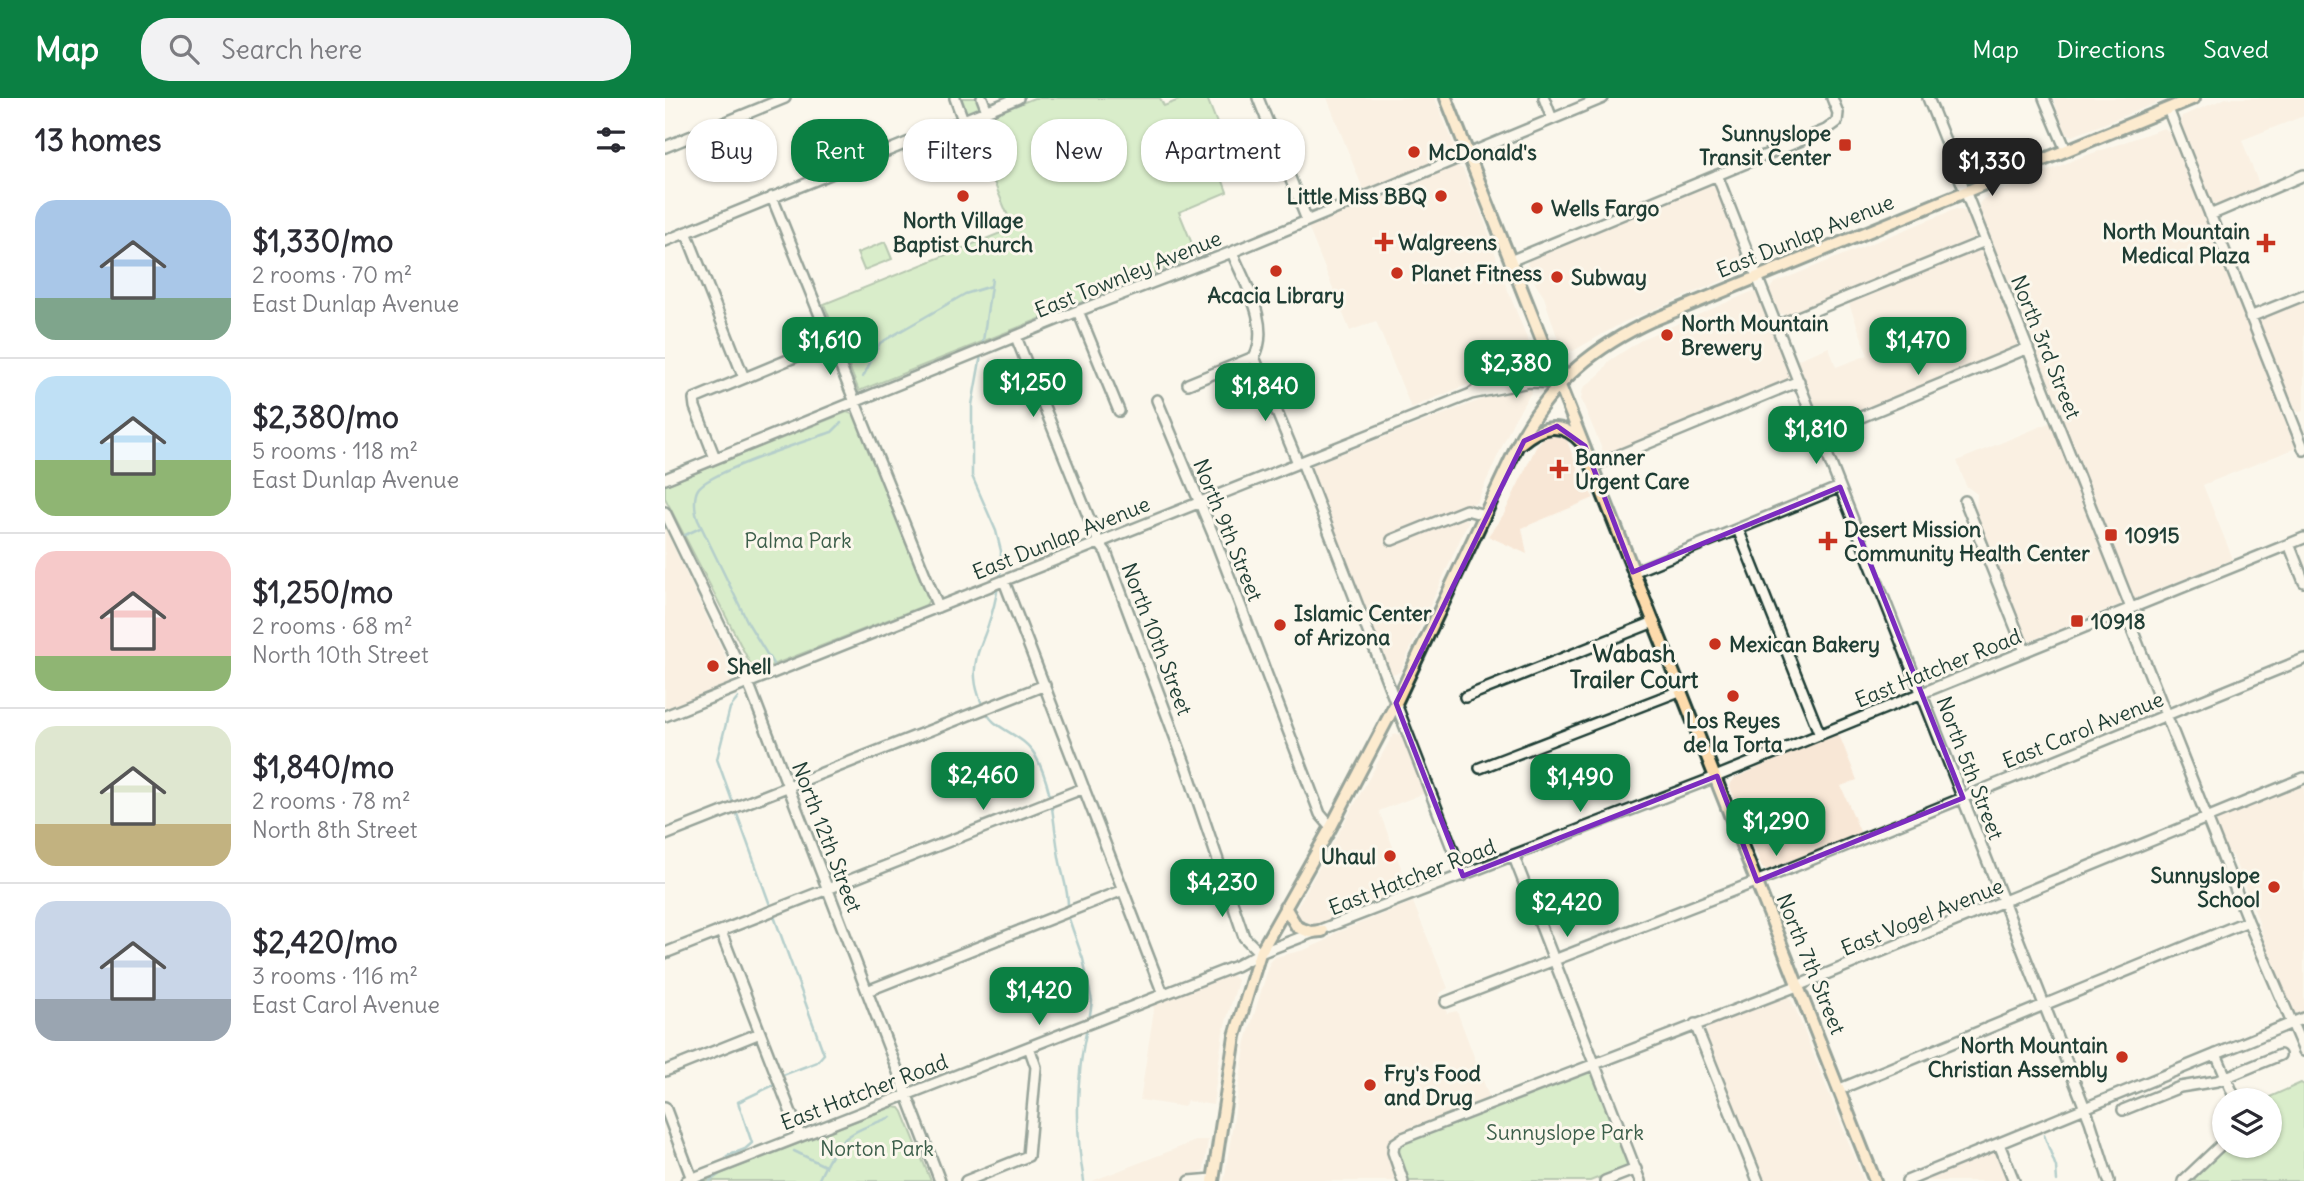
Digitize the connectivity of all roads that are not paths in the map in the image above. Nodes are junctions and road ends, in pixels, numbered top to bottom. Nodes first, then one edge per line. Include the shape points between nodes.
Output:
1 (785, 98) edge
2 (955, 98) edge
3 (982, 98) edge
4 (1018, 98) edge
5 (1258, 98) edge
6 (1446, 98) edge
7 (1544, 98) edge
8 (1603, 98) edge
9 (1832, 98) edge
10 (1928, 98) edge
11 (2044, 98) edge
12 (2194, 98) edge
13 (2168, 109) junction
14 (987, 111) junction
15 (963, 119) edge
16 (966, 119) edge
17 (1267, 119) edge
18 (1552, 119) junction
19 (903, 144) edge
20 (665, 147) edge
21 (2066, 150) junction
22 (1469, 153) junction
23 (1717, 175) junction
24 (2304, 175) edge
25 (1292, 182) edge
26 (1965, 192) junction
27 (772, 197) junction
28 (2210, 215) junction
29 (1307, 220) junction
30 (685, 232) junction
31 (665, 241) edge
32 (1985, 241) junction
33 (1232, 251) junction
34 (1510, 261) junction
35 (1756, 276) junction
36 (2304, 295) edge
37 (1078, 311) junction
38 (2251, 317) junction
39 (1776, 326) junction
40 (1016, 337) junction
41 (831, 342) junction
42 (2028, 348) junction
43 (1254, 357) junction
44 (744, 378) junction
45 (1799, 381) junction
46 (1560, 383) junction
47 (1188, 384) dead end
48 (1157, 400) dead end
49 (856, 401) junction
50 (1119, 411) dead end
51 (2304, 416) edge
52 (2293, 421) junction
53 (1820, 434) junction
54 (1585, 446) junction
55 (1515, 450) junction
56 (2304, 450) edge
57 (715, 458) junction
58 (1300, 463) junction
59 (1593, 466) junction
60 (665, 479) edge
61 (1840, 488) junction
62 (1965, 501) dead end
63 (1200, 503) junction
64 (665, 512) edge
65 (1485, 515) junction
66 (1738, 529) junction
67 (2304, 538) edge
68 (1392, 540) dead end
69 (1100, 543) junction
70 (2289, 544) junction
71 (1633, 572) junction
72 (1004, 581) junction
73 (2304, 582) edge
74 (938, 607) junction
75 (2129, 609) junction
76 (1654, 622) junction
77 (2025, 651) junction
78 (2304, 659) edge
79 (747, 682) junction
80 (1045, 685) junction
81 (1682, 690) junction
82 (1922, 693) junction
83 (1465, 697) dead end
84 (1396, 703) junction
85 (2167, 715) junction
86 (665, 716) edge
87 (1820, 735) junction
88 (1481, 768) dead end
89 (1716, 776) junction
90 (2304, 778) edge
91 (789, 786) junction
92 (1084, 788) junction
93 (1963, 798) junction
94 (2207, 818) junction
95 (1331, 827) junction
96 (665, 835) edge
97 (1514, 857) junction
98 (1463, 876) junction
99 (1757, 881) junction
100 (828, 888) junction
101 (1123, 890) junction
102 (2003, 903) junction
103 (1285, 907) junction
104 (2248, 921) junction
105 (1322, 931) junction
106 (721, 932) junction
107 (665, 953) edge
108 (1260, 953) junction
109 (1552, 960) junction
110 (1797, 986) junction
111 (867, 991) junction
112 (1163, 994) junction
113 (1445, 1002) dead end
114 (2044, 1006) junction
115 (2304, 1018) edge
116 (2292, 1023) junction
117 (1695, 1024) junction
118 (760, 1033) junction
119 (1029, 1047) junction
120 (2304, 1051) edge
121 (2216, 1054) junction
122 (2280, 1055) dead end
123 (1594, 1064) junction
124 (665, 1071) edge
125 (2227, 1076) junction
126 (2231, 1088) edge
127 (1840, 1089) junction
128 (907, 1094) junction
129 (665, 1107) edge
130 (2085, 1109) junction
131 (2123, 1110) dead end
132 (800, 1136) junction
133 (1999, 1144) junction
134 (2212, 1153) edge
135 (1636, 1169) junction
136 (689, 1180) edge
137 (1213, 1180) edge
138 (940, 1181) edge
139 (966, 1181) edge
140 (1190, 1181) edge
141 (1403, 1181) edge
142 (1605, 1181) edge
143 (1640, 1181) edge
144 (1758, 1181) edge
145 (1875, 1181) edge
146 (1907, 1181) edge
147 (2014, 1181) edge
148 (2109, 1181) edge
149 (2183, 1181) edge

1 - 20 street
2 - 15 street
3 - 14 street
4 - 14 street
5 - 17 street
6 - 22 main road, North 7th Street
7 - 18 street
8 - 18 street, East Townley Avenue
9 - 23 street via 1837,122 1826,130
10 - 26 street, North 3rd Street
11 - 21 street
12 - 13 main road, East Dunlap Avenue
13 - 21 main road, East Dunlap Avenue
13 - 28 street
14 - 16 street
18 - 22 street, East Townley Avenue
19 - 27 street
21 - 26 main road, East Dunlap Avenue
22 - 29 street, East Townley Avenue
22 - 34 main road, North 7th Street
23 - 34 street
23 - 35 street, North 5th Street
24 - 28 street
25 - 29 street
26 - 32 street, North 3rd Street
26 - 35 main road, East Dunlap Avenue
27 - 30 street
27 - 41 street
28 - 38 street
29 - 33 street, East Townley Avenue
30 - 31 street
30 - 44 street
32 - 39 street
32 - 42 street, North 3rd Street
33 - 37 street, East Townley Avenue
33 - 43 street via 1261,329
34 - 46 main road, North 7th Street
35 - 39 street, North 5th Street
35 - 46 main road, East Dunlap Avenue via 1633,329 1592,354
36 - 38 street
37 - 40 street, East Townley Avenue
37 - 50 street
38 - 52 street
39 - 45 street, North 5th Street
40 - 49 street, East Townley Avenue
40 - 69 street, North 10th Street
41 - 44 street
41 - 49 street
42 - 53 street
42 - 75 street, North 3rd Street
43 - 47 street
43 - 58 street
44 - 57 street via 694,399
45 - 53 street, North 5th Street
45 - 59 street
46 - 54 main road, North 7th Street
46 - 55 main road
46 - 58 street, East Dunlap Avenue via 1529,382 1471,394
48 - 63 street, North 9th Street
49 - 57 street, East Townley Avenue
49 - 74 street
51 - 52 street
52 - 56 street
53 - 61 street, North 5th Street
54 - 55 main road via 1576,435 1557,426 1534,434
54 - 59 main road, North 7th Street
55 - 65 main road
57 - 60 street, East Townley Avenue
58 - 63 street, East Dunlap Avenue
58 - 84 street
59 - 71 main road, North 7th Street
61 - 66 street
61 - 82 street, North 5th Street
62 - 77 street
63 - 69 street, East Dunlap Avenue
63 - 95 street, North 9th Street via 1319,814
64 - 79 street, North 12th Street
65 - 68 street via 1466,510
65 - 84 main road
66 - 71 street
66 - 87 street
67 - 70 street, East Hatcher Road
69 - 72 street, East Dunlap Avenue
69 - 108 street, North 10th Street via 1187,769 1244,937
70 - 73 street
70 - 75 street, East Hatcher Road
71 - 76 main road, North 7th Street
72 - 74 street, East Dunlap Avenue
72 - 80 street
74 - 79 street, East Dunlap Avenue
75 - 77 street, East Hatcher Road
75 - 85 street, North 3rd Street via 2128,618
76 - 81 main road, North 7th Street
76 - 83 street
77 - 82 street, East Hatcher Road
78 - 85 street, East Carol Avenue
79 - 86 street, East Dunlap Avenue
79 - 91 street, North 12th Street
80 - 91 street
80 - 92 street
81 - 88 street
81 - 89 main road, North 7th Street
82 - 87 street, East Hatcher Road
82 - 93 street, North 5th Street
84 - 95 main road
84 - 98 street
85 - 93 street, East Carol Avenue
85 - 94 street, North 3rd Street
87 - 89 street, East Hatcher Road
89 - 97 street, East Hatcher Road
89 - 99 main road, North 7th Street
90 - 94 street, East Vogel Avenue
91 - 96 street
91 - 100 street, North 12th Street
92 - 100 street
92 - 101 street
93 - 99 street, East Carol Avenue
93 - 102 street, North 5th Street
94 - 102 street, East Vogel Avenue
94 - 104 street, North 3rd Street
95 - 103 main road
97 - 98 street, East Hatcher Road
97 - 109 street
98 - 105 street, East Hatcher Road
99 - 109 street, East Carol Avenue
99 - 110 main road, North 7th Street
100 - 106 street
100 - 111 street, North 12th Street
101 - 111 street
101 - 112 street
102 - 110 street, East Vogel Avenue
102 - 114 street, North 5th Street
103 - 105 main road via 1297,927
103 - 108 main road
104 - 114 street
104 - 116 street, North 3rd Street
105 - 108 street, East Hatcher Road
106 - 107 street
106 - 118 street
108 - 112 street, East Hatcher Road
108 - 137 main road via 1235,1036
109 - 113 street, East Carol Avenue
109 - 123 street
110 - 117 street, East Vogel Avenue
110 - 127 main road, North 7th Street
111 - 128 street, North 12th Street
112 - 119 street, East Hatcher Road
114 - 127 street
114 - 130 street, North 5th Street
115 - 116 street
116 - 120 street, North 3rd Street
116 - 121 street
117 - 123 street, East Vogel Avenue
117 - 144 street
118 - 124 street
118 - 132 street
119 - 128 street, East Hatcher Road
119 - 139 street via 1036,1077 1028,1156
121 - 125 street
121 - 130 street
122 - 125 street
123 - 135 street
123 - 141 street, East Vogel Avenue via 1403,1138 1394,1144 1393,1152
125 - 126 street
125 - 131 street via 2180,1087
127 - 145 main road, North 7th Street
128 - 132 street, East Hatcher Road
128 - 138 street, North 12th Street
129 - 136 street
130 - 133 street
130 - 148 street, North 5th Street
132 - 136 street, East Hatcher Road
133 - 146 street
133 - 147 street
134 - 149 street
135 - 142 street
135 - 143 street
137 - 140 street

